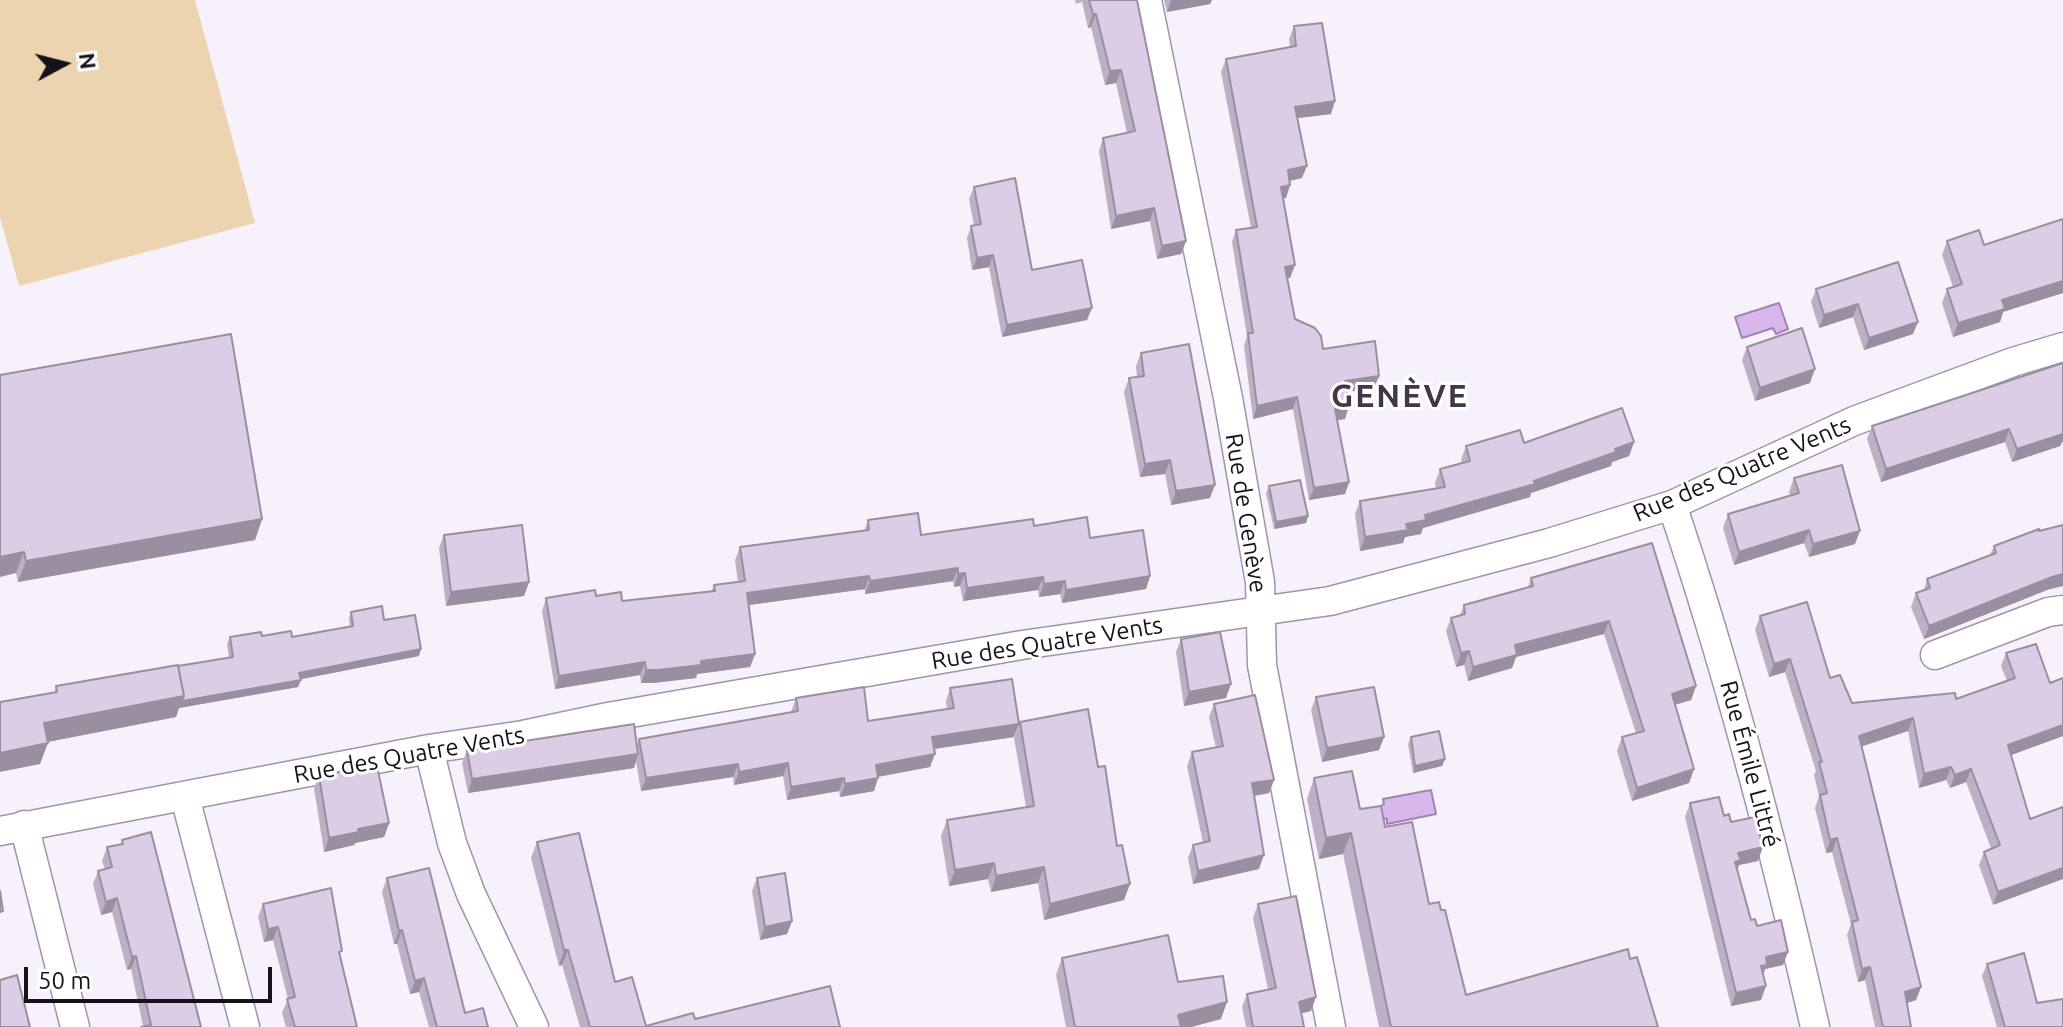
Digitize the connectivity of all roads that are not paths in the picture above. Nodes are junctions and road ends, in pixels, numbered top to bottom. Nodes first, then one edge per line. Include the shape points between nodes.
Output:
1 (1147, 0) edge
2 (2063, 347) edge
3 (1672, 505) junction
4 (2063, 610) edge
5 (1260, 612) junction
6 (1935, 655) dead end
7 (429, 749) junction
8 (185, 797) junction
9 (12, 828) edge
10 (75, 1027) edge
11 (245, 1027) edge
12 (534, 1027) edge
13 (1331, 1027) edge
14 (1815, 1027) edge

1 - 5 street, Rue de Genève via 1228,398 1260,582
2 - 3 street, Rue des Quatre Vents via 1854,421
3 - 5 street, Rue des Quatre Vents via 1330,601
3 - 14 street, Rue Émile Littré via 1754,773
4 - 6 street
5 - 7 street, Rue des Quatre Vents via 1022,645
5 - 13 street, Rue de Genève via 1262,665
7 - 8 street, Rue des Quatre Vents
7 - 12 street via 466,881
8 - 9 street, Rue des Quatre Vents
8 - 11 street
9 - 10 street

